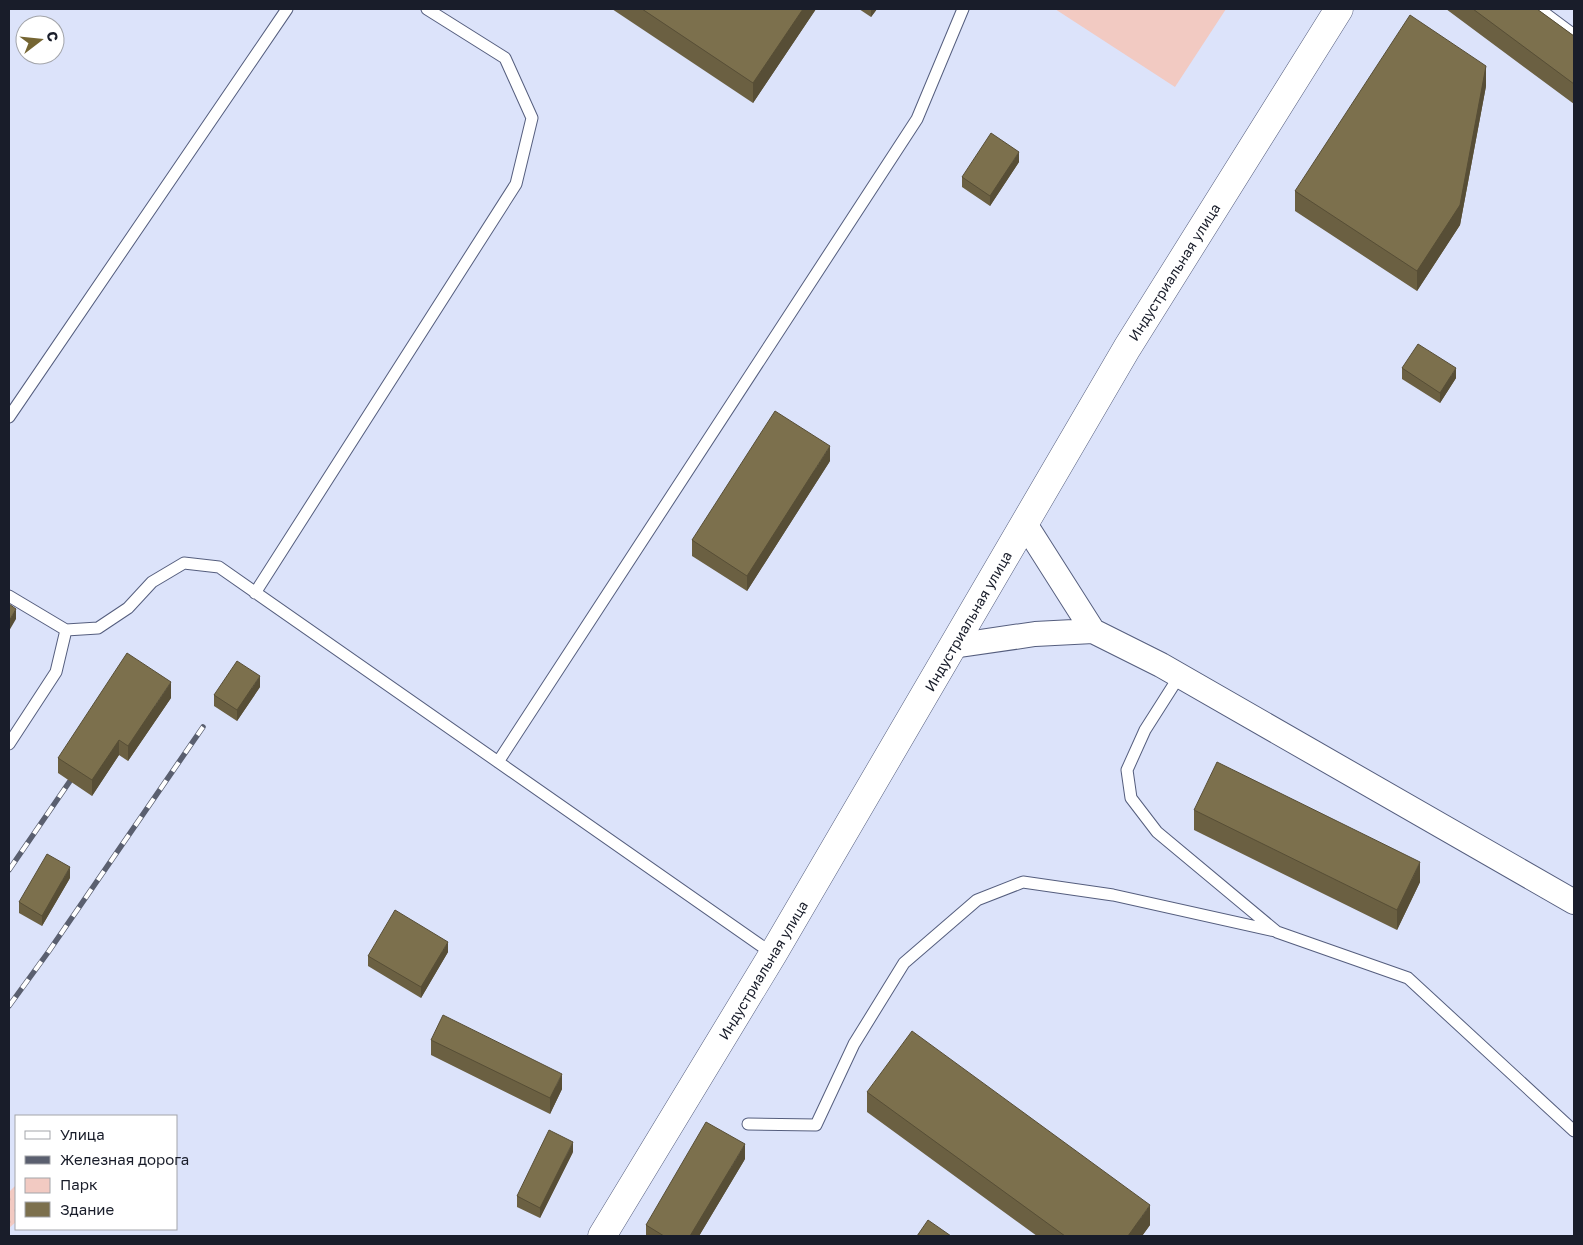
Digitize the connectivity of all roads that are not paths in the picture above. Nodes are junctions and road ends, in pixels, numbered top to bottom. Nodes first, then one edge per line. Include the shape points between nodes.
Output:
1 (287, 9) edge
2 (426, 9) edge
3 (963, 9) edge
4 (1339, 9) edge
5 (1540, 9) edge
6 (1574, 35) edge
7 (9, 417) edge
8 (1025, 524) junction
9 (255, 593) junction
10 (9, 596) edge
11 (66, 630) junction
12 (1093, 632) junction
13 (953, 646) junction
14 (1180, 675) junction
15 (9, 744) edge
16 (498, 762) junction
17 (1574, 902) edge
18 (1277, 932) junction
19 (773, 954) junction
20 (748, 1124) dead end
21 (1574, 1130) edge
22 (602, 1236) edge

1 - 7 lane
2 - 9 lane via 506,58 532,118 516,184
3 - 16 lane via 917,119
4 - 8 street, Индустриальная улица via 1126,348
5 - 6 lane
8 - 12 street
8 - 13 street, Индустриальная улица
9 - 11 lane via 219,567 184,563 152,582 128,608 98,628
9 - 16 lane
10 - 11 lane
11 - 15 lane via 56,672
12 - 13 street via 1036,634
12 - 14 street
13 - 19 street, Индустриальная улица
14 - 17 street
14 - 18 lane via 1145,730 1127,770 1131,798 1157,832
16 - 19 lane
18 - 20 lane via 1113,895 1023,882 977,900 904,963 854,1044 816,1126
18 - 21 lane via 1408,978
19 - 22 street, Индустриальная улица

